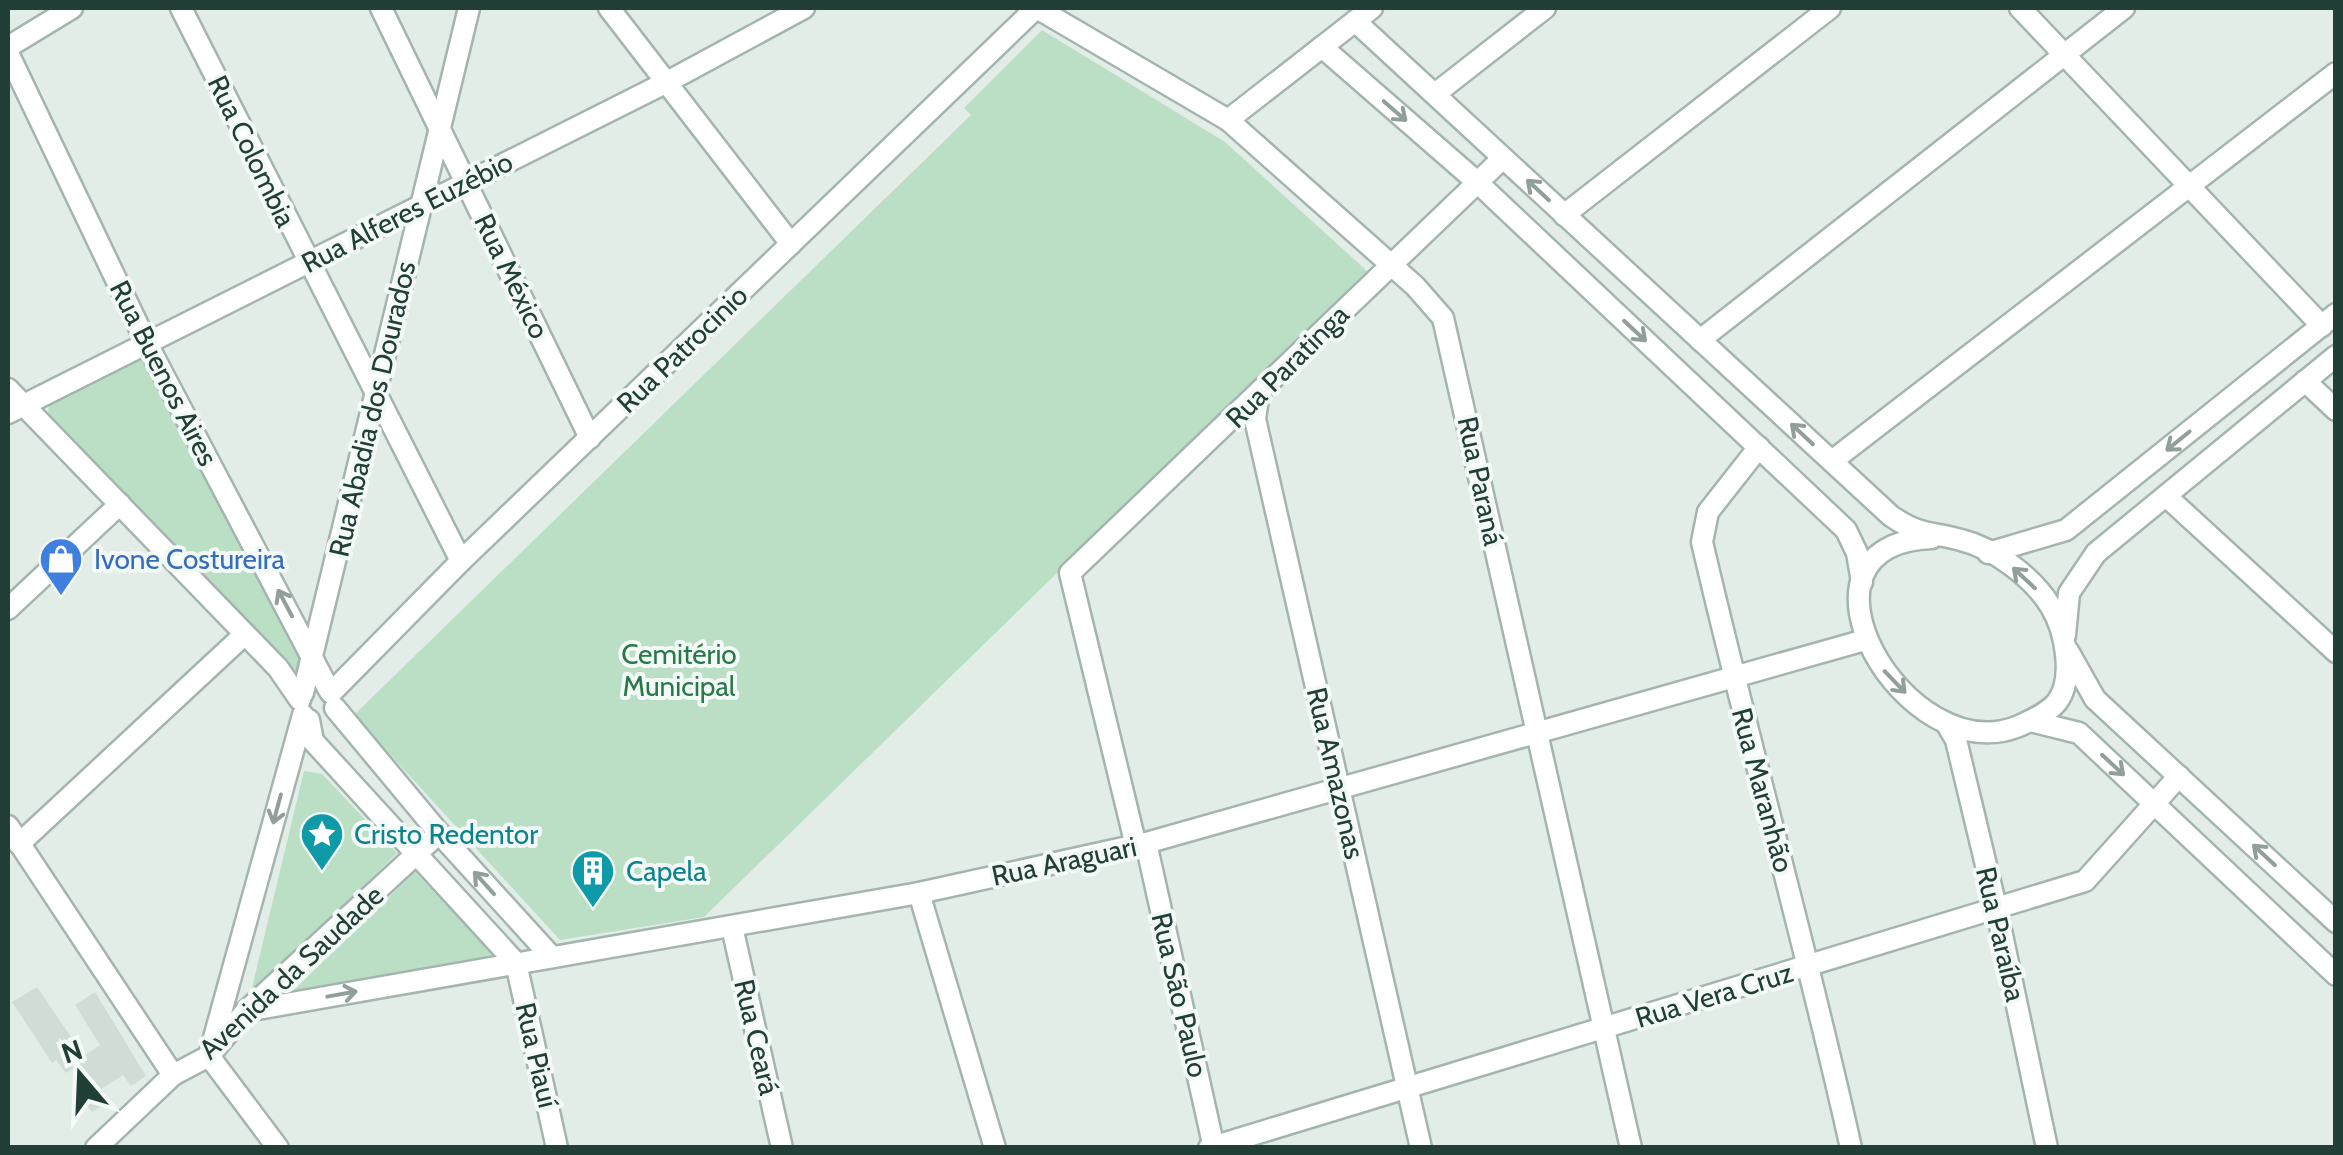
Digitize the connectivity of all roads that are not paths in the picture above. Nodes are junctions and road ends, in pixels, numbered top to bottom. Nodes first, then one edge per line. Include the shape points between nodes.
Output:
1 (72, 8) edge
2 (181, 8) edge
3 (382, 8) edge
4 (469, 8) edge
5 (608, 8) edge
6 (804, 8) edge
7 (1036, 8) edge
8 (1545, 8) edge
9 (1830, 8) edge
10 (2020, 8) edge
11 (2124, 8) edge
12 (1364, 14) edge
13 (1322, 47) junction
14 (8, 50) edge
15 (2064, 54) junction
16 (2336, 72) edge
17 (668, 81) junction
18 (1435, 94) junction
19 (1228, 120) junction
20 (441, 127) junction
21 (1503, 158) junction
22 (467, 182) junction
23 (1477, 182) junction
24 (2189, 186) junction
25 (419, 208) junction
26 (1564, 215) junction
27 (791, 244) junction
28 (308, 262) junction
29 (1388, 264) junction
30 (2329, 320) edge
31 (145, 340) junction
32 (1700, 340) junction
33 (2336, 356) edge
34 (2305, 381) junction
35 (8, 389) edge
36 (2236, 395) junction
37 (1258, 398) junction
38 (376, 400) junction
39 (15, 409) edge
40 (2336, 410) edge
41 (2255, 422) junction
42 (590, 438) junction
43 (1759, 447) junction
44 (1832, 462) junction
45 (2166, 496) junction
46 (120, 504) junction
47 (1932, 538) junction
48 (1988, 553) junction
49 (460, 560) junction
50 (1070, 573) joint
51 (1862, 582) junction
52 (8, 609) edge
53 (245, 634) junction
54 (1865, 640) junction
55 (2064, 640) junction
56 (312, 652) junction
57 (2336, 652) edge
58 (1734, 679) junction
59 (331, 697) junction
60 (304, 707) junction
61 (2030, 721) junction
62 (1946, 724) junction
63 (1535, 737) junction
64 (2179, 776) junction
65 (1340, 792) junction
66 (2155, 804) junction
67 (438, 833) junction
68 (14, 834) edge
69 (1141, 845) junction
70 (418, 854) junction
71 (919, 894) junction
72 (1998, 911) junction
73 (2336, 922) edge
74 (732, 927) junction
75 (550, 955) junction
76 (516, 963) junction
77 (1811, 967) junction
78 (2336, 974) edge
79 (246, 1011) junction
80 (1605, 1028) junction
81 (209, 1056) junction
82 (173, 1074) junction
83 (1408, 1088) junction
84 (1212, 1147) edge
85 (96, 1148) edge
86 (278, 1148) edge
87 (557, 1148) edge
88 (782, 1148) edge
89 (995, 1148) edge
90 (1421, 1148) edge
91 (1631, 1148) edge
92 (1851, 1148) edge
93 (2046, 1148) edge

1 - 14 street
2 - 28 street, Rua Colombia
3 - 20 street, Rua México
4 - 20 street, Rua Abadia dos Dourados
5 - 17 street
6 - 17 street, Rua Alferes Euzébio
7 - 19 street, Rua Paraná
7 - 27 street, Rua Patrocinio
8 - 18 street
9 - 26 street
10 - 15 street
11 - 15 street
12 - 13 street
12 - 18 street
13 - 19 street
13 -> 23 street
14 - 31 street, Rua Buenos Aires
15 - 24 street
15 - 32 street
16 - 24 street
17 - 22 street, Rua Alferes Euzébio
17 - 27 street
18 - 21 street
19 - 29 street, Rua Paraná
20 - 22 street, Rua México
20 - 25 street, Rua Abadia dos Dourados
21 - 23 street, Rua Paratinga
26 -> 21 street
22 - 25 street, Rua Alferes Euzébio
22 - 42 street, Rua México
23 - 29 street, Rua Paratinga
23 -> 43 street
24 - 30 street
24 - 44 street
25 - 28 street, Rua Alferes Euzébio
25 - 38 street, Rua Abadia dos Dourados
26 - 32 street
27 - 42 street, Rua Patrocinio
28 - 31 street, Rua Alferes Euzébio
28 - 38 street, Rua Colombia
29 - 37 street, Rua Paratinga
29 - 63 street, Rua Paraná via 1448,330
30 - 36 street
31 - 39 street, Rua Alferes Euzébio
56 -> 31 street, Rua Buenos Aires
44 -> 32 street
33 - 34 street
34 - 40 street
34 - 41 street
35 - 39 street
36 - 41 street via 2238,417
36 -> 48 street via 2066,530
37 - 50 street, Rua Paratinga
37 - 65 street, Rua Amazonas via 1255,419
38 - 49 street, Rua Colombia
38 - 56 street, Rua Abadia dos Dourados
39 - 46 street
41 - 45 street
42 - 49 street, Rua Patrocinio
43 - 51 street via 1846,530
43 - 58 street, Rua Maranhão via 1708,512 1702,542
44 - 47 street via 1891,516
45 - 55 street via 2096,553 2069,593
45 - 57 street
46 - 52 street
46 - 53 street
47 - 48 street via 1965,540
47 - 51 street via 1886,548 1872,559
55 -> 48 street via 2035,587
49 - 59 street, Rua Patrocinio
50 - 69 street, Rua São Paulo
51 - 54 street
53 - 60 street
53 - 68 street
54 - 58 street, Rua Araguari
54 -> 62 street via 1894,682
55 - 61 street via 2063,691
55 - 64 street via 2095,699
56 - 59 street, Rua Buenos Aires
56 - 60 street, Rua Abadia dos Dourados
58 - 63 street, Rua Araguari
58 - 77 street, Rua Maranhão
59 - 60 street via 317,686
59 - 60 street via 324,720
59 - 67 street, Rua Buenos Aires
60 - 70 street via 313,741
60 -> 81 street, Rua Abadia dos Dourados
61 - 62 street via 1982,732
61 -> 66 street via 2079,733
62 - 72 street, Rua Paraíba via 1956,740
63 - 65 street, Rua Araguari
63 - 80 street, Rua Paraná
64 - 66 street, Rua Vera Cruz
73 -> 64 street
65 - 69 street, Rua Araguari
65 - 83 street, Rua Amazonas
66 - 72 street, Rua Vera Cruz via 2085,881
66 - 78 street
67 - 70 street, Avenida da Saudade
75 -> 67 street, Rua Buenos Aires
68 - 82 street
69 - 71 street, Rua Araguari
69 - 84 street, Rua São Paulo
70 - 76 street
70 - 79 street, Avenida da Saudade
71 - 74 street, Rua Araguari
71 - 89 street
72 - 77 street, Rua Vera Cruz
72 - 93 street, Rua Paraíba
74 - 75 street, Rua Araguari
74 - 88 street, Rua Ceará
75 - 76 street, Rua Araguari
79 -> 76 street, Rua Araguari
76 - 87 street, Rua Piauí
77 - 80 street, Rua Vera Cruz
77 - 92 street, Rua Maranhão
79 - 81 street, Avenida da Saudade
80 - 83 street, Rua Vera Cruz
80 - 91 street, Rua Paraná
81 - 82 street, Avenida da Saudade
81 - 86 street
82 - 85 street, Avenida da Saudade
83 - 84 street, Rua Vera Cruz
83 - 90 street, Rua Amazonas

